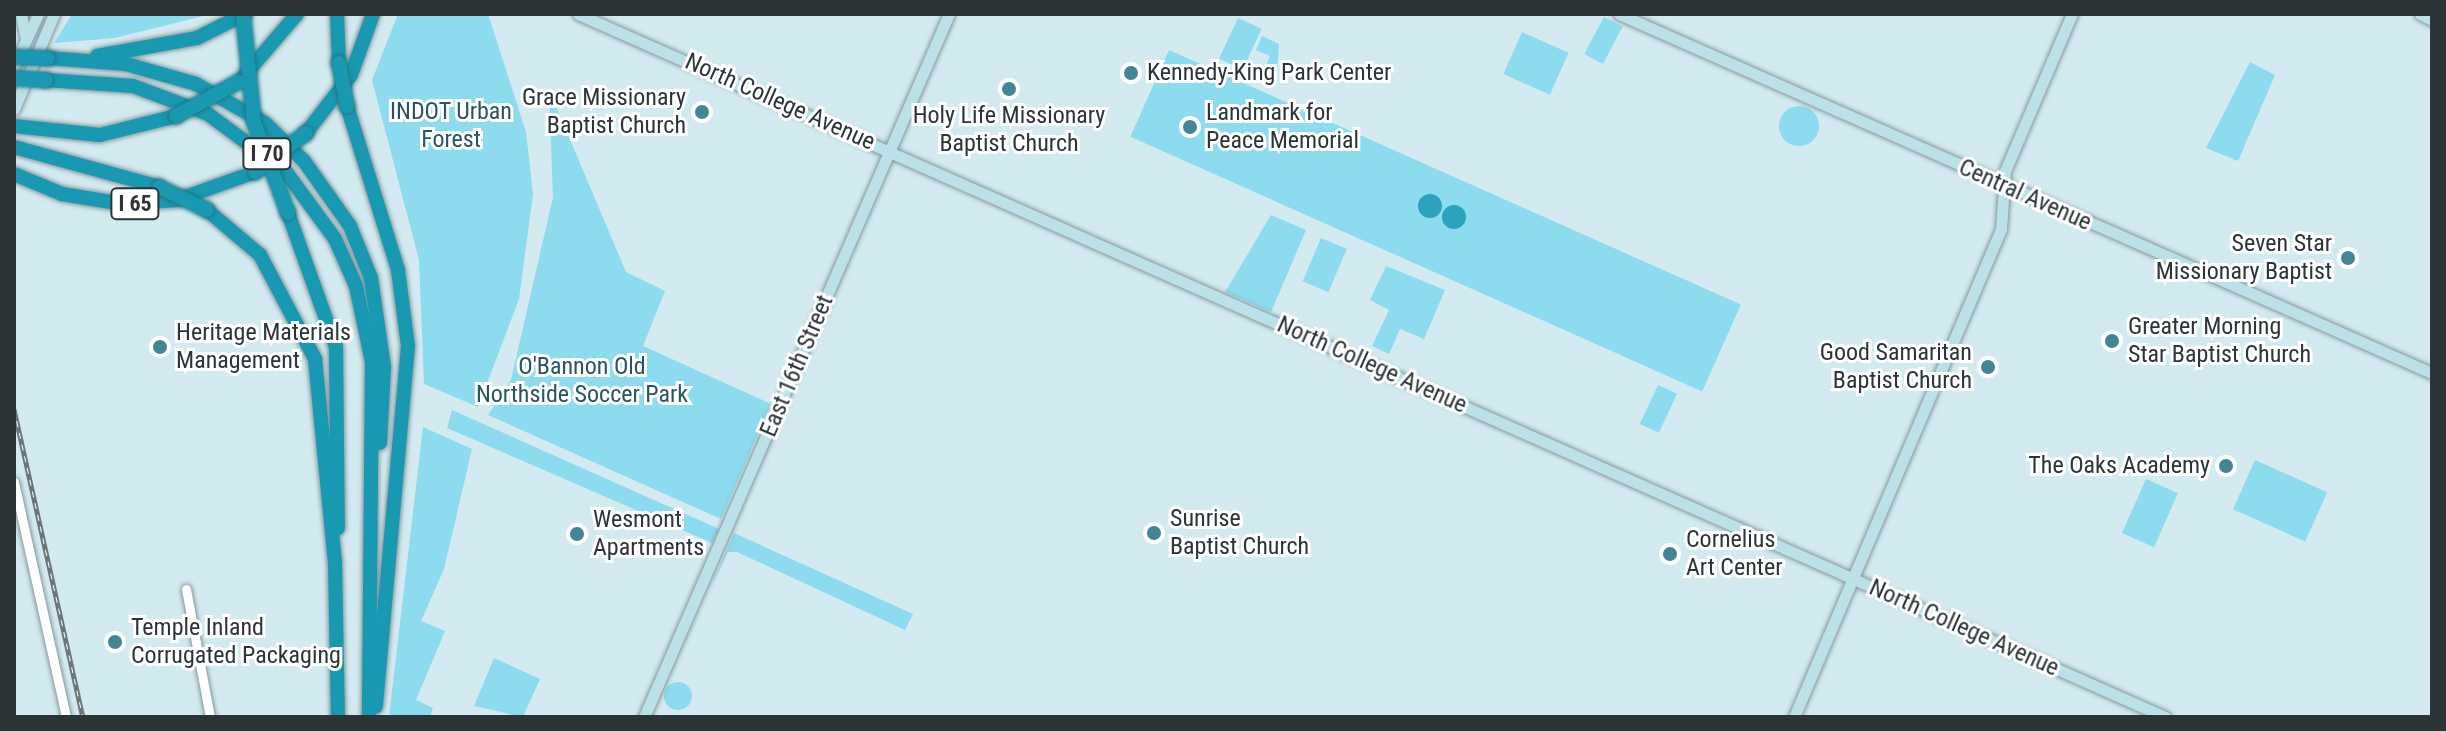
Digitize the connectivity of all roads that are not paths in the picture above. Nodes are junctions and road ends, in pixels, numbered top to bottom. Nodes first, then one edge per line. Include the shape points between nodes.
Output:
1 (21, 14) edge
2 (38, 14) edge
3 (244, 14) edge
4 (297, 14) edge
5 (337, 14) edge
6 (373, 14) edge
7 (578, 14) edge
8 (949, 14) edge
9 (1619, 14) edge
10 (2072, 14) edge
11 (2420, 14) edge
12 (53, 17) edge
13 (2432, 20) edge
14 (26, 43) junction
15 (14, 57) edge
16 (48, 58) junction
17 (14, 66) edge
18 (14, 78) edge
19 (14, 109) edge
20 (17, 127) edge
21 (14, 147) edge
22 (890, 151) junction
23 (14, 174) edge
24 (2006, 186) junction
25 (378, 364) junction
26 (2432, 373) edge
27 (14, 482) edge
28 (336, 576) junction
29 (1852, 579) junction
30 (186, 589) dead end
31 (66, 717) edge
32 (210, 717) edge
33 (338, 717) edge
34 (372, 717) edge
35 (644, 717) edge
36 (1794, 717) edge
37 (2165, 717) edge

1 - 14 main road
2 - 12 main road
2 - 14 main road
3 - 16 highway via 186,41
3 - 28 highway, bridge via 254,122 336,347 341,395
4 - 20 highway, bridge via 238,82 176,116 100,135
5 - 34 highway, bridge via 347,106 398,270 409,379
6 - 23 highway, I 65, bridge via 351,75 306,133 255,172 177,200 123,204 62,194
7 - 22 main road, North College Avenue
8 - 22 main road, East 16th Street
9 - 24 main road, Central Avenue
10 - 24 main road via 2007,164
11 - 13 main road
12 - 19 main road
14 - 17 main road
15 - 16 highway, bridge
16 - 25 highway via 173,76 222,96 285,140 338,206 361,252
18 - 25 highway, I 70, bridge via 150,90 258,146 306,193 335,239 356,286
21 - 28 highway, bridge via 159,187 207,210 260,255 307,334 319,385
22 - 29 main road, North College Avenue
22 - 35 main road, East 16th Street
24 - 26 main road, Central Avenue
24 - 29 main road via 2001,229
25 - 34 highway via 371,502
27 - 31 street
28 - 33 highway
29 - 36 main road
29 - 37 main road, North College Avenue
30 - 32 street

